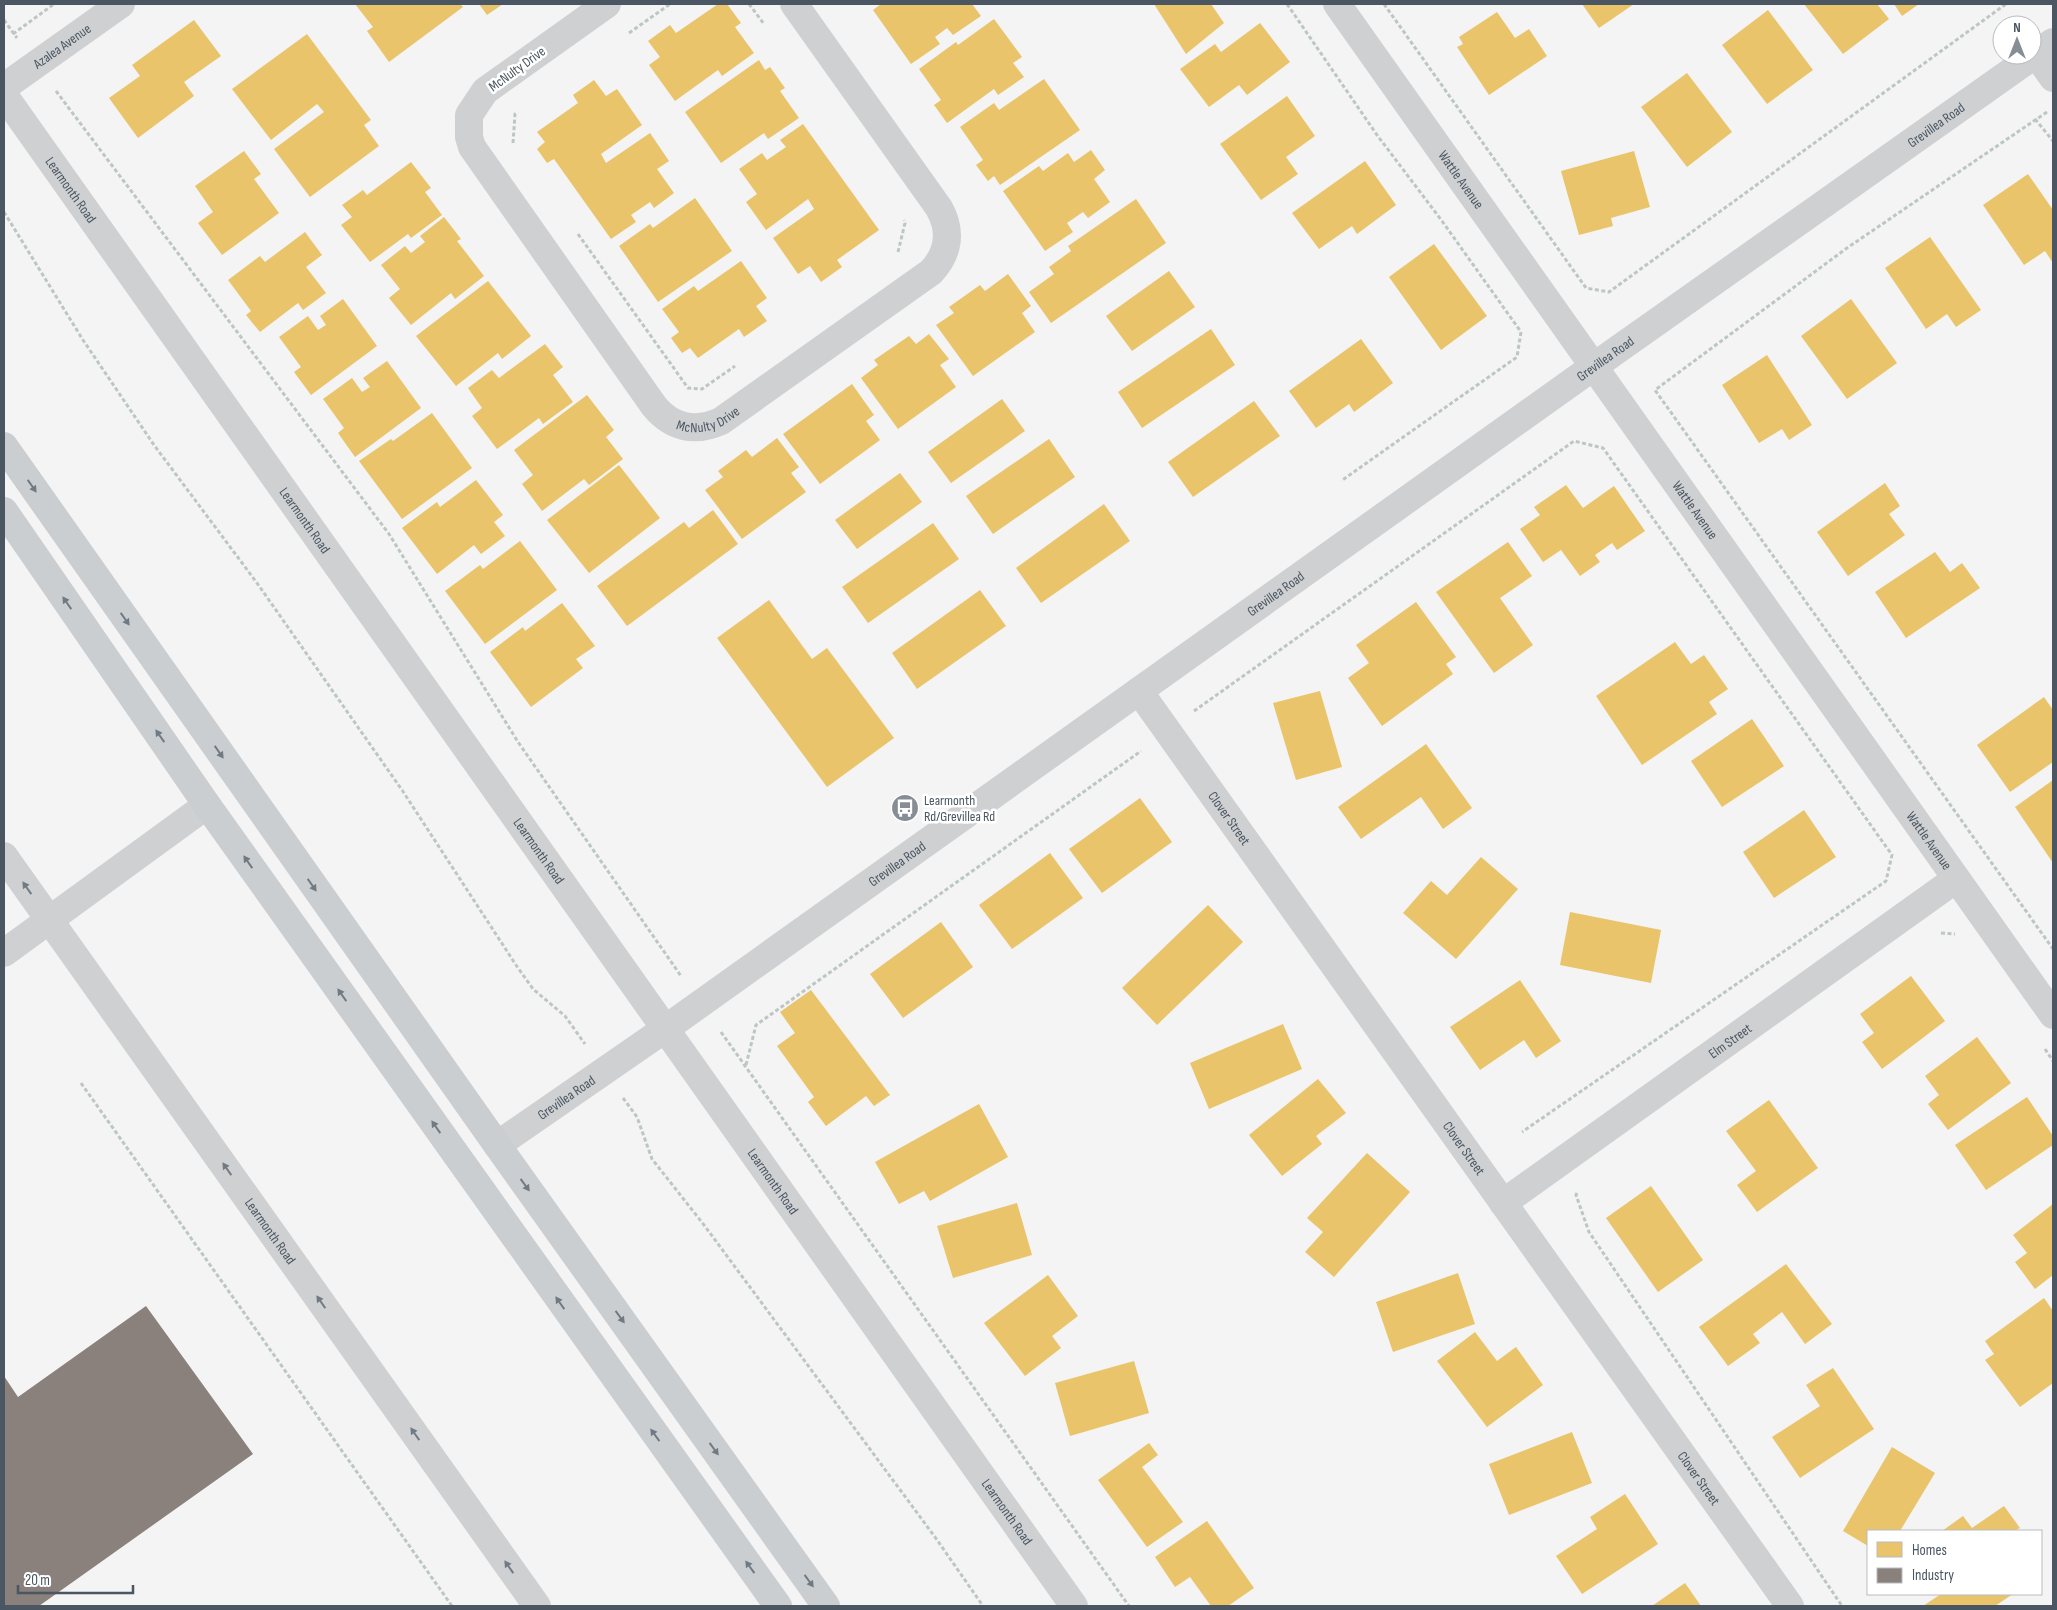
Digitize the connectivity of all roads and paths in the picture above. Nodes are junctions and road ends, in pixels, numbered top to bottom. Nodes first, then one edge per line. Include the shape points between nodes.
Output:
1 (54, 4) edge
2 (121, 4) edge
3 (608, 4) edge
4 (670, 4) edge
5 (749, 4) edge
6 (794, 4) edge
7 (1287, 4) edge
8 (1337, 4) edge
9 (1384, 4) edge
10 (2006, 4) edge
11 (4, 20) edge
12 (767, 28) dead end
13 (13, 34) junction
14 (621, 38) dead end
15 (2045, 48) edge
16 (36, 64) junction
17 (2053, 78) edge
18 (4, 87) edge
19 (4, 95) edge
20 (2053, 107) edge
21 (524, 108) dead end
22 (2035, 119) junction
23 (2053, 141) edge
24 (518, 150) dead end
25 (4, 212) edge
26 (900, 215) dead end
27 (574, 229) dead end
28 (892, 256) dead end
29 (742, 361) dead end
30 (1593, 367) junction
31 (4, 446) edge
32 (1603, 448) dead end
33 (1342, 482) dead end
34 (4, 511) edge
35 (1139, 691) junction
36 (239, 781) junction
37 (207, 805) junction
38 (4, 856) edge
39 (1956, 879) junction
40 (50, 920) junction
41 (2053, 949) edge
42 (4, 952) edge
43 (700, 1004) junction
44 (2053, 1015) edge
45 (565, 1016) dead end
46 (665, 1029) junction
47 (81, 1083) dead end
48 (637, 1117) dead end
49 (1522, 1132) dead end
50 (497, 1145) junction
51 (464, 1167) junction
52 (1580, 1190) dead end
53 (1503, 1203) junction
54 (452, 1606) edge
55 (537, 1606) edge
56 (778, 1606) edge
57 (826, 1606) edge
58 (983, 1606) edge
59 (1074, 1606) edge
60 (1129, 1606) edge
61 (1790, 1606) edge
62 (1842, 1606) edge

1 - 13 path
2 - 16 street, Azalea Avenue
3 - 6 street, McNulty Drive via 485,91 469,115 469,137 472,147 654,406 674,424 698,429 721,421 931,272 946,248 948,230 939,208
4 - 14 path
5 - 12 path
7 - 33 path via 1521,332 1517,357
8 - 30 street, Wattle Avenue
9 - 10 path via 1586,288 1610,292
11 - 13 path
13 - 16 path
15 - 17 street
15 - 30 street, Grevillea Road
16 - 18 street, Azalea Avenue
16 - 43 path via 389,534 518,742
19 - 46 street, Learmonth Road
20 - 22 path
21 - 24 path via 516,114 512,142
22 - 23 path
22 - 41 path via 1847,248 1655,390
25 - 45 path via 154,445 257,583 371,745 516,965 533,989
26 - 28 path via 905,223 900,250
27 - 29 path via 688,388 702,389
30 - 35 street, Grevillea Road
30 - 39 street, Wattle Avenue
31 -> 36 main road
32 - 49 path via 1892,855 1886,881
37 -> 34 main road
35 - 43 street, Grevillea Road
35 - 53 street, Clover Street
36 - 37 main road
36 -> 50 main road
37 - 40 street
51 -> 37 main road
40 -> 38 street, Learmonth Road
39 - 44 street, Wattle Avenue
39 - 53 street, Elm Street
40 - 42 street
55 -> 40 street, Learmonth Road
43 - 46 street, Grevillea Road
43 - 60 path
46 - 50 street, Grevillea Road
46 - 59 street, Learmonth Road
47 - 54 path
48 - 58 path via 652,1159 704,1225
50 - 51 main road
50 -> 57 main road
56 -> 51 main road
52 - 62 path via 1576,1195 1589,1232
53 - 61 street, Clover Street

